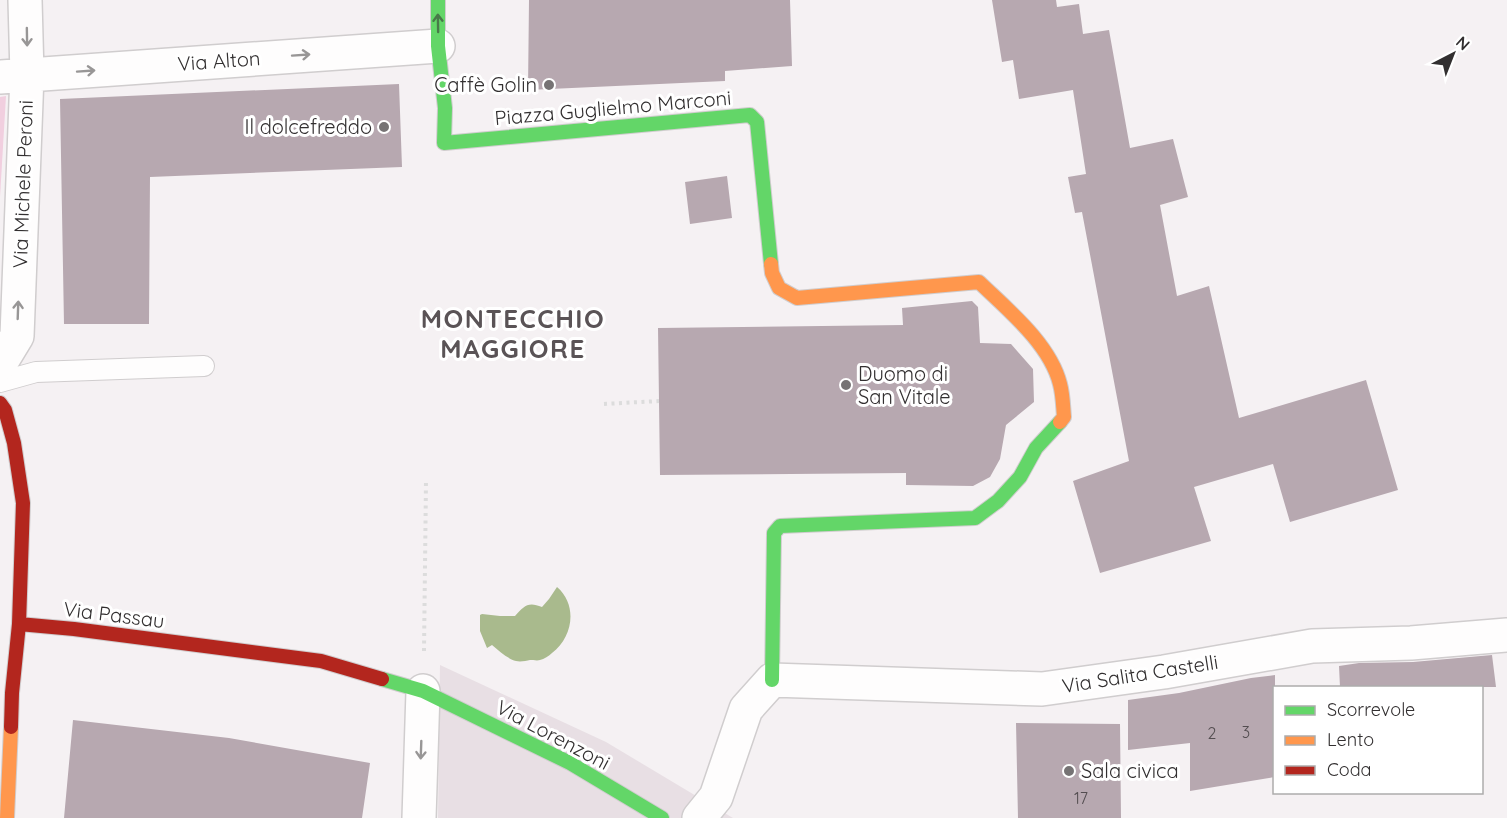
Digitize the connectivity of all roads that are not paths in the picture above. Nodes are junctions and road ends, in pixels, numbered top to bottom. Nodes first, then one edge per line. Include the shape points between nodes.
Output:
1 (25, 0) edge
2 (438, 0) edge
3 (438, 46) junction
4 (14, 76) edge
5 (0, 364) edge
6 (204, 366) dead end
7 (0, 382) edge
8 (0, 403) edge
9 (19, 624) junction
10 (1507, 635) edge
11 (772, 680) junction
12 (423, 691) junction
13 (7, 818) edge
14 (419, 818) edge
15 (662, 818) edge
16 (699, 818) edge

1 -> 4 street, Via Michele Peroni
3 -> 2 street
4 -> 3 street, Via Alton
3 - 11 street, Piazza Guglielmo Marconi via 445,108 444,143 750,115 757,122 772,273 779,288 797,298 979,282 1047,354 1059,380 1064,417 1036,448 1020,477 975,518 780,526 774,533
5 -> 4 street, Via Michele Peroni via 17,336
6 - 7 lane via 36,372
8 - 9 street via 14,443 23,503
9 - 12 street, Via Passau via 321,661
9 - 13 street
10 - 11 street, Via Salita Castelli via 1312,646 1042,689
11 - 16 street via 746,710 716,797
12 -> 14 street
12 - 15 street, Via Lorenzoni via 570,763

